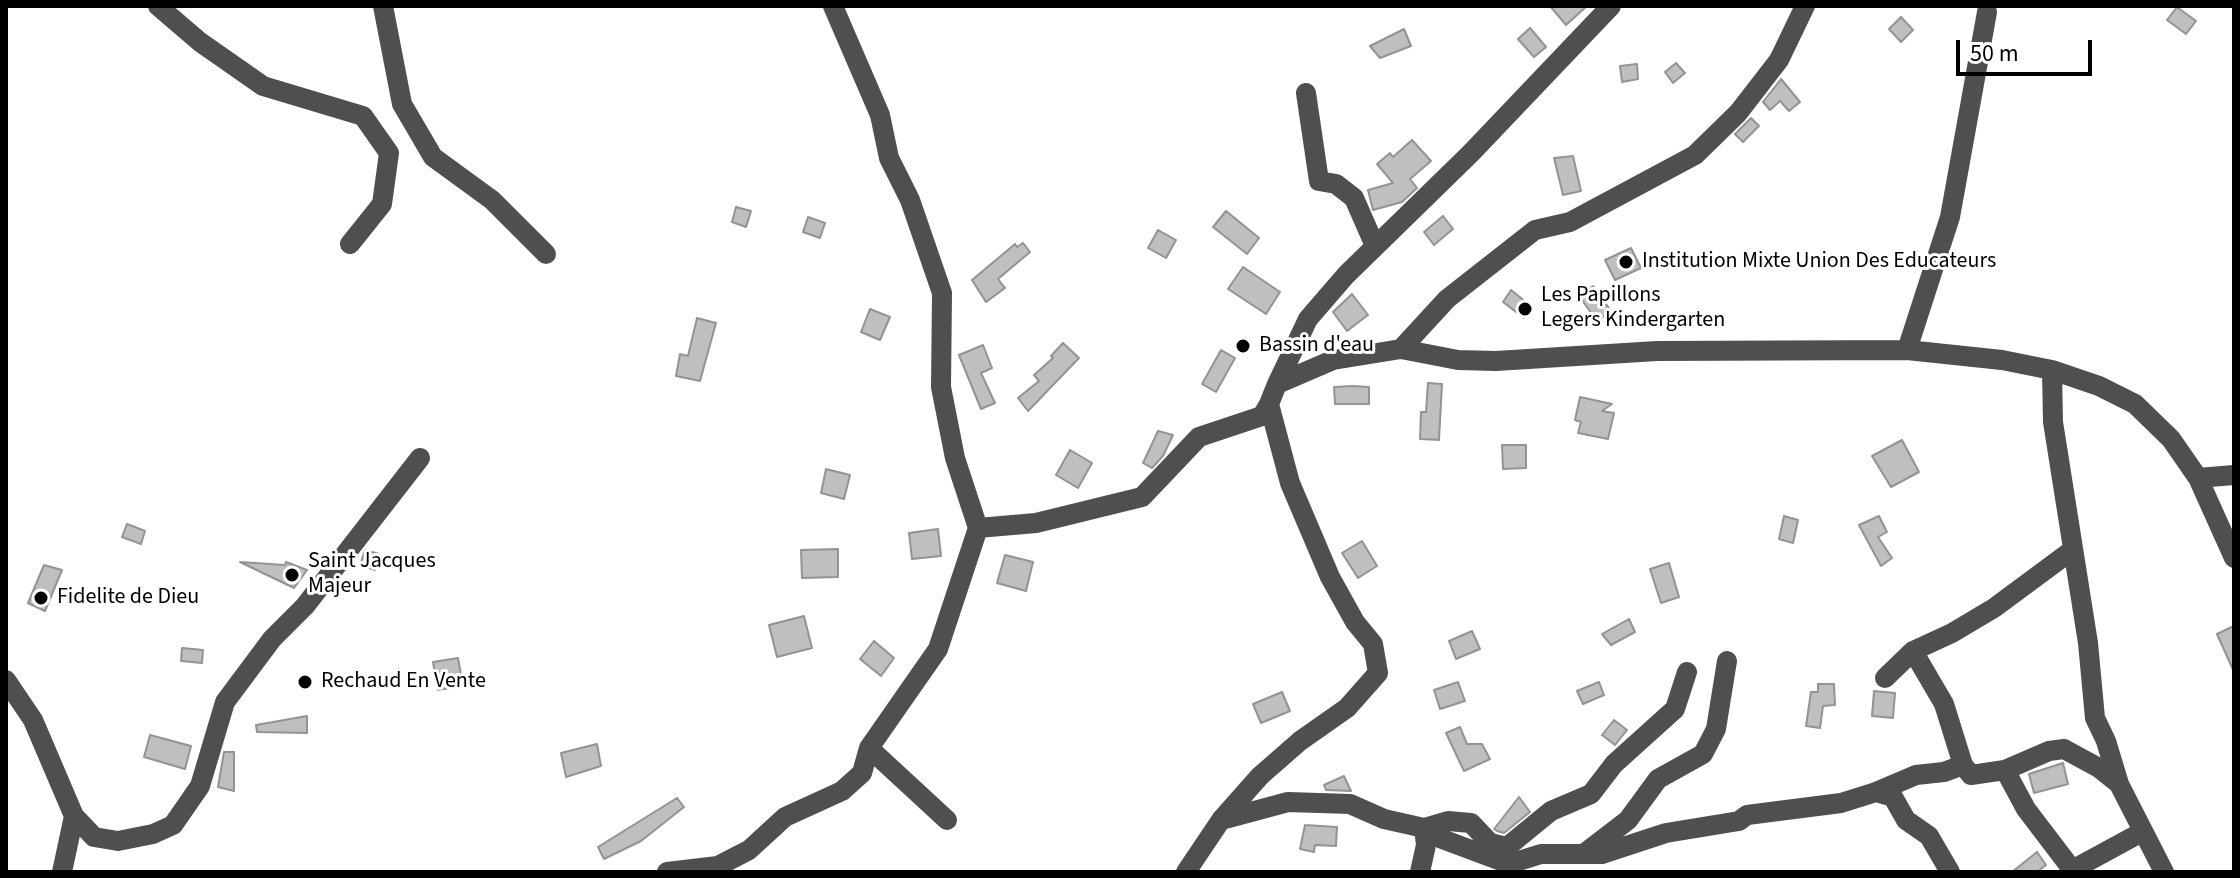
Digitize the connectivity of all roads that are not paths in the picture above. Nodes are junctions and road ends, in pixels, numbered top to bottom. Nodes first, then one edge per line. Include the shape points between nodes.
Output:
1 (158, 6) edge
2 (383, 6) edge
3 (833, 6) edge
4 (1611, 6) edge
5 (1805, 6) edge
6 (1987, 12) dead end
7 (1306, 93) dead end
8 (350, 244) dead end
9 (1375, 246) junction
10 (546, 254) dead end
11 (1401, 349) junction
12 (1907, 350) junction
13 (2052, 370) junction
14 (1277, 384) junction
15 (1269, 404) junction
16 (420, 458) dead end
17 (2234, 475) edge
18 (2198, 478) junction
19 (978, 528) junction
20 (2071, 551) junction
21 (2234, 558) edge
22 (1913, 651) junction
23 (1727, 661) dead end
24 (1687, 672) dead end
25 (1885, 678) dead end
26 (6, 680) edge
27 (869, 748) junction
28 (1963, 765) junction
29 (2005, 770) junction
30 (2119, 784) junction
31 (1876, 792) junction
32 (74, 816) junction
33 (947, 820) dead end
34 (1221, 820) junction
35 (1424, 828) junction
36 (2142, 832) junction
37 (1585, 853) junction
38 (2073, 871) edge
39 (62, 872) edge
40 (667, 872) edge
41 (1186, 872) edge
42 (1420, 872) edge
43 (1950, 872) edge
44 (2164, 872) edge

1 - 8 street via 263,86 363,116 389,153 382,204
2 - 10 street via 402,104 433,157 492,200
3 - 19 street via 880,115 889,158 910,200 942,293 941,387 955,458
4 - 9 street
5 - 11 street via 1779,60 1738,113 1695,155 1570,222 1535,230 1447,299
6 - 12 street via 1950,217
7 - 9 street via 1319,181 1336,184 1354,198
9 - 14 street via 1308,319
11 - 12 street via 1496,361 1657,351
11 - 14 street via 1333,360
12 - 13 street
13 - 18 street via 2135,404 2171,439
13 - 20 street via 2053,422
14 - 15 street
15 - 19 street via 1262,416 1199,437 1142,497 1036,523
15 - 34 street via 1290,483 1330,577 1373,644 1378,673 1347,708 1260,776
16 - 32 street via 225,702 200,786 173,825 118,841 94,837
17 - 18 street
18 - 21 street
19 - 27 street via 938,649
20 - 22 street via 1994,608
20 - 30 street via 2095,718
22 - 25 street
22 - 28 street via 1944,704
23 - 37 street via 1716,729 1703,754 1658,779 1628,820
24 - 35 street via 1675,709 1614,764 1591,794 1551,811 1507,847 1490,843 1471,823 1448,821
26 - 32 street via 33,720
27 - 33 street
27 - 40 street via 862,773 842,791 785,817 749,850 718,866
28 - 29 street via 1971,775
28 - 31 street via 1916,775
29 - 30 street via 2064,749
29 - 38 street via 2026,809
30 - 36 street
31 - 37 street via 1841,803 1747,815 1739,821 1666,833 1602,854
31 - 43 street via 1893,797 1906,820 1929,836
32 - 39 street
34 - 35 street via 1288,802 1350,804
34 - 41 street
35 - 37 street via 1503,864 1541,854
35 - 42 street
36 - 38 street
36 - 44 street

